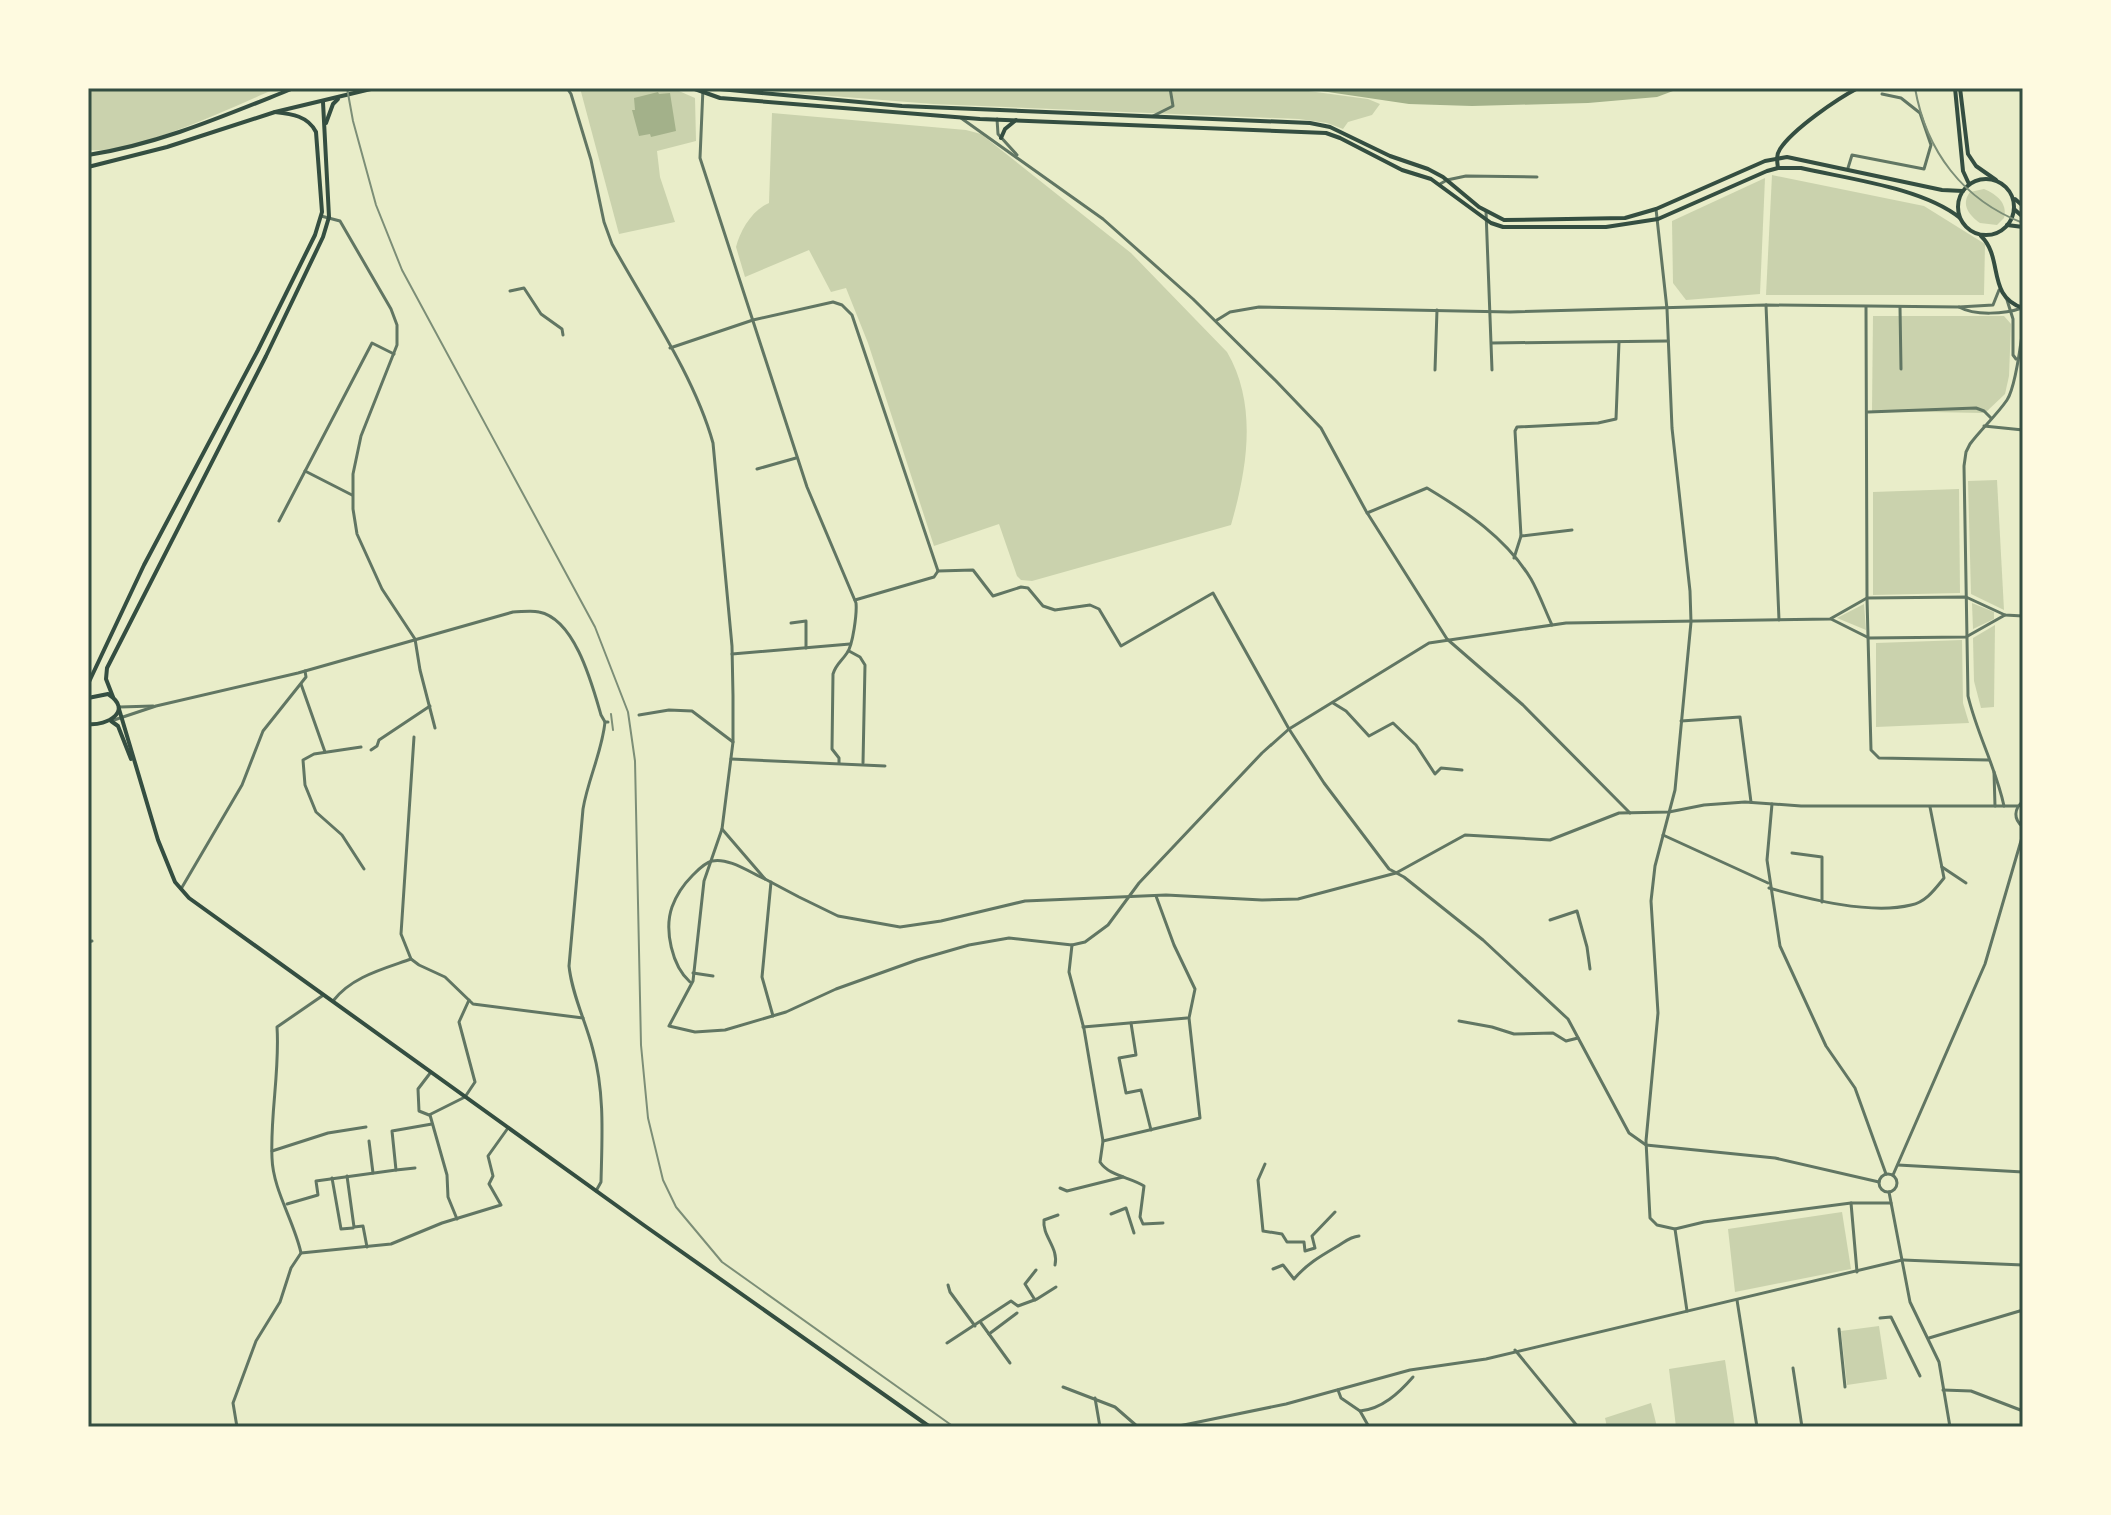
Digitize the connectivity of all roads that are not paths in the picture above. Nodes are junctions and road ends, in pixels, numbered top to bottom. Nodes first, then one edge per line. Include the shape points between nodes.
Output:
1 (294, 88) edge
2 (375, 88) edge
3 (570, 88) edge
4 (692, 88) edge
5 (709, 88) edge
6 (1170, 88) edge
7 (1858, 88) edge
8 (1958, 88) edge
9 (702, 91) edge
10 (1882, 94) dead end
11 (339, 98) junction
12 (323, 102) junction
13 (275, 112) junction
14 (1153, 116) junction
15 (961, 118) junction
16 (997, 119) junction
17 (1018, 119) junction
18 (325, 125) junction
19 (1001, 138) junction
20 (88, 155) edge
21 (1017, 155) junction
22 (1777, 158) junction
23 (88, 167) edge
24 (1778, 168) junction
25 (1848, 168) junction
26 (1537, 177) dead end
27 (1447, 180) junction
28 (1996, 180) junction
29 (1440, 184) junction
30 (1969, 184) junction
31 (1963, 191) junction
32 (2013, 198) junction
33 (2023, 206) edge
34 (1656, 209) junction
35 (2014, 209) junction
36 (1486, 211) junction
37 (321, 216) junction
38 (329, 217) junction
39 (2023, 217) edge
40 (1484, 218) junction
41 (1960, 218) junction
42 (1658, 219) junction
43 (1557, 221) junction
44 (2007, 225) junction
45 (1558, 227) junction
46 (2023, 227) edge
47 (1979, 234) junction
48 (1999, 290) junction
49 (510, 291) dead end
50 (2007, 300) junction
51 (1766, 305) junction
52 (1866, 307) junction
53 (1900, 307) junction
54 (1959, 307) junction
55 (2022, 308) edge
56 (1667, 309) junction
57 (1437, 310) junction
58 (1488, 311) junction
59 (2011, 312) junction
60 (753, 320) junction
61 (1215, 321) junction
62 (2023, 327) edge
63 (563, 335) dead end
64 (1668, 341) junction
65 (1619, 342) junction
66 (1492, 343) junction
67 (670, 348) junction
68 (394, 354) junction
69 (2016, 359) junction
70 (1901, 369) dead end
71 (1435, 370) dead end
72 (1492, 370) dead end
73 (240, 382) junction
74 (249, 387) junction
75 (1868, 412) junction
76 (1991, 418) junction
77 (1984, 426) junction
78 (2023, 430) edge
79 (797, 457) junction
80 (200, 459) junction
81 (210, 464) junction
82 (757, 469) dead end
83 (305, 471) junction
84 (353, 496) junction
85 (174, 509) junction
86 (185, 513) junction
87 (1367, 513) junction
88 (279, 521) dead end
89 (1572, 530) dead end
90 (1521, 536) junction
91 (1514, 558) junction
92 (938, 571) junction
93 (1966, 597) junction
94 (1867, 598) junction
95 (855, 600) junction
96 (127, 601) junction
97 (138, 606) junction
98 (2005, 615) junction
99 (2023, 616) edge
100 (1830, 619) junction
101 (1779, 620) junction
102 (1691, 622) junction
103 (791, 623) dead end
104 (1552, 625) junction
105 (1966, 637) junction
106 (1869, 638) junction
107 (415, 639) junction
108 (1447, 639) junction
109 (850, 644) junction
110 (806, 648) junction
111 (849, 651) junction
112 (732, 654) junction
113 (305, 671) junction
114 (88, 684) edge
115 (301, 684) junction
116 (113, 697) junction
117 (88, 698) edge
118 (1332, 703) junction
119 (156, 706) junction
120 (430, 706) junction
121 (118, 707) junction
122 (639, 715) dead end
123 (121, 717) junction
124 (111, 721) junction
125 (1681, 721) junction
126 (88, 724) edge
127 (435, 728) dead end
128 (1289, 729) junction
129 (414, 737) dead end
130 (733, 742) junction
131 (361, 747) dead end
132 (371, 750) dead end
133 (325, 752) junction
134 (731, 759) junction
135 (1989, 760) junction
136 (839, 763) junction
137 (863, 764) junction
138 (134, 765) junction
139 (885, 766) dead end
140 (1462, 770) dead end
141 (1994, 772) junction
142 (2023, 801) edge
143 (1751, 803) junction
144 (1772, 804) junction
145 (1929, 806) junction
146 (1995, 806) junction
147 (2004, 806) junction
148 (2018, 806) junction
149 (1669, 812) junction
150 (1630, 813) junction
151 (2023, 827) edge
152 (722, 829) junction
153 (2023, 834) edge
154 (1663, 835) junction
155 (1792, 853) dead end
156 (712, 861) junction
157 (1942, 867) junction
158 (364, 869) dead end
159 (1396, 873) junction
160 (765, 879) junction
161 (771, 882) junction
162 (1966, 883) dead end
163 (1769, 886) junction
164 (181, 889) junction
165 (1156, 896) junction
166 (1131, 897) junction
167 (1822, 902) junction
168 (1550, 920) dead end
169 (1072, 945) junction
170 (411, 959) junction
171 (1590, 969) dead end
172 (693, 973) junction
173 (713, 976) dead end
174 (692, 983) junction
175 (324, 995) junction
176 (469, 1000) junction
177 (333, 1001) junction
178 (773, 1016) junction
179 (583, 1018) junction
180 (1189, 1018) junction
181 (1459, 1021) dead end
182 (1131, 1023) junction
183 (1083, 1027) junction
184 (1578, 1038) junction
185 (431, 1072) junction
186 (465, 1097) junction
187 (429, 1115) junction
188 (432, 1124) junction
189 (366, 1127) dead end
190 (508, 1128) junction
191 (1151, 1130) junction
192 (369, 1141) dead end
193 (1103, 1141) junction
194 (1646, 1145) junction
195 (272, 1151) junction
196 (1265, 1164) dead end
197 (1898, 1165) junction
198 (415, 1168) dead end
199 (396, 1170) junction
200 (2023, 1172) edge
201 (373, 1173) junction
202 (1886, 1174) junction
203 (1893, 1175) junction
204 (347, 1176) junction
205 (1123, 1177) junction
206 (332, 1178) junction
207 (1879, 1182) junction
208 (1060, 1188) dead end
209 (596, 1191) junction
210 (1889, 1192) junction
211 (1851, 1203) junction
212 (1891, 1203) junction
213 (285, 1204) junction
214 (1335, 1212) dead end
215 (1111, 1214) dead end
216 (1058, 1215) dead end
217 (1140, 1217) junction
218 (1128, 1218) junction
219 (457, 1219) junction
220 (1163, 1223) dead end
221 (354, 1227) junction
222 (1675, 1229) junction
223 (1134, 1233) dead end
224 (1359, 1236) dead end
225 (367, 1247) junction
226 (1315, 1248) junction
227 (301, 1253) junction
228 (1319, 1255) junction
229 (1902, 1260) junction
230 (1055, 1265) dead end
231 (2023, 1265) edge
232 (1273, 1269) dead end
233 (1036, 1270) dead end
234 (1857, 1272) junction
235 (948, 1285) dead end
236 (1056, 1287) dead end
237 (1737, 1299) junction
238 (1035, 1300) junction
239 (2023, 1310) edge
240 (1687, 1311) junction
241 (1017, 1313) dead end
242 (1880, 1318) dead end
243 (981, 1323) junction
244 (975, 1326) junction
245 (1839, 1329) dead end
246 (989, 1334) junction
247 (1929, 1338) junction
248 (947, 1343) dead end
249 (1515, 1350) junction
250 (1010, 1363) dead end
251 (1793, 1368) dead end
252 (1920, 1376) dead end
253 (1413, 1377) dead end
254 (1063, 1387) dead end
255 (1845, 1387) dead end
256 (1338, 1390) junction
257 (1943, 1390) junction
258 (1095, 1398) junction
259 (1360, 1411) junction
260 (2023, 1411) edge
261 (237, 1427) edge
262 (930, 1427) edge
263 (1100, 1427) edge
264 (1138, 1427) edge
265 (1174, 1427) edge
266 (1369, 1427) edge
267 (1578, 1427) edge
268 (1757, 1427) edge
269 (1802, 1427) edge
270 (1950, 1427) edge

1 - 20 main road via 197,127
2 - 11 main road
3 - 67 street via 608,233
4 - 9 main road
5 - 14 main road via 902,106
6 - 14 street via 1173,106
7 - 22 main road via 1802,128
8 - 28 main road via 1968,154
8 - 30 main road via 1962,161
9 - 15 main road via 720,98
9 - 60 street via 700,158
10 - 25 street via 1901,98 1920,113 1931,145 1924,169 1852,155
11 - 12 main road
11 - 18 main road
12 - 13 main road
12 - 18 main road
13 - 23 main road
13 - 37 main road via 302,118 316,132
14 - 27 main road via 1330,127
15 - 16 main road
15 - 21 street
16 - 17 main road
16 - 19 street
17 - 19 main road
17 - 29 main road via 1326,133
18 - 38 main road
19 - 21 street
21 - 61 street via 1103,219
22 - 24 main road
22 - 25 main road
22 - 34 main road
24 - 41 main road via 1801,168 1920,197 1944,205
24 - 42 main road
25 - 31 main road
26 - 27 street
27 - 29 street
27 - 36 main road
28 - 30 main road
28 - 32 main road
29 - 40 main road
30 - 31 main road
31 - 41 main road
32 - 33 main road
32 - 35 main road
34 - 42 street
34 - 43 main road via 1625,218
35 - 39 main road
35 - 44 main road
36 - 40 street
36 - 43 main road via 1504,220
37 - 38 street
37 - 73 main road
38 - 68 street via 340,221 391,309 397,325
38 - 74 main road
40 - 45 main road via 1503,227
40 - 58 street
41 - 47 main road
42 - 45 main road
42 - 56 street
43 - 45 main road
44 - 46 main road
44 - 47 main road via 1994,234
47 - 48 main road via 1994,256
48 - 50 main road
48 - 54 street via 1993,305
49 - 63 street via 524,288
50 - 55 main road
50 - 59 street
51 - 52 street
51 - 56 street
51 - 101 street
52 - 53 street
52 - 75 street
53 - 54 street
53 - 70 street
54 - 59 street
55 - 59 street
56 - 58 street
56 - 64 street
57 - 58 street
57 - 61 street via 1259,307 1230,312
57 - 71 street
58 - 66 street
59 - 69 street
60 - 67 street
60 - 79 street
60 - 92 street via 833,302 852,315
61 - 87 street via 1321,428
62 - 69 street
64 - 65 street
64 - 102 street
65 - 66 street
65 - 90 street via 1616,419 1517,427
66 - 72 street
67 - 112 street via 713,443
68 - 83 street via 372,343
68 - 84 street via 361,436
69 - 76 street via 2009,398
73 - 74 main road
73 - 80 main road
74 - 81 main road
75 - 76 street via 1976,408
75 - 94 street
76 - 77 street
77 - 78 street
77 - 93 street via 1966,452 1964,466
79 - 82 street
79 - 95 street
80 - 81 main road
80 - 85 main road
81 - 86 main road
83 - 84 street
83 - 88 street
84 - 107 street via 357,534 366,556
85 - 86 main road
85 - 96 main road
86 - 97 main road
87 - 91 street via 1427,488 1492,531
87 - 108 street
89 - 90 street
90 - 91 street
91 - 104 street via 1531,578
92 - 95 street via 934,577
92 - 128 street via 973,570 993,596 1028,588 1043,606 1055,610 1090,605 1099,609 1121,646 1213,593
93 - 94 street
93 - 98 street
93 - 105 street
94 - 100 street
94 - 106 street
95 - 109 street
96 - 97 main road
96 - 114 main road
97 - 116 main road via 107,668
98 - 99 street
98 - 105 street
100 - 101 street
100 - 106 street
101 - 102 street
102 - 104 street
102 - 125 street
103 - 110 street via 806,621
104 - 108 street
105 - 106 street
105 - 135 street via 1968,696
106 - 135 street via 1871,750 1879,758
107 - 113 street
107 - 120 street
107 - 179 street via 513,612 541,612 567,631 586,665 607,722 585,797 569,966
108 - 118 street via 1429,643
108 - 150 street via 1523,705
109 - 110 street
109 - 111 street
110 - 112 street
111 - 136 street via 833,674 832,749
111 - 137 street via 865,665
112 - 130 street
113 - 115 street
113 - 119 street
115 - 133 street
115 - 164 street via 263,731 242,785
116 - 117 main road
116 - 121 main road
118 - 128 street
118 - 140 street via 1369,736 1393,723 1435,774 1441,768
119 - 121 street
119 - 123 street
120 - 127 street
120 - 132 street
121 - 123 main road
121 - 124 main road
122 - 130 street via 692,711
123 - 124 street
123 - 138 main road
124 - 126 main road
124 - 138 main road
125 - 143 street via 1740,717
125 - 149 street
128 - 159 street via 1324,783
128 - 166 street
129 - 170 street via 401,934
130 - 134 street
131 - 133 street
133 - 158 street via 303,760 305,785 316,812 342,835
134 - 136 street
134 - 152 street
135 - 141 street
136 - 137 street
137 - 139 street
138 - 164 main road via 158,840
141 - 146 street
141 - 147 street
142 - 148 street
143 - 144 street
143 - 149 street
144 - 145 street
144 - 163 street
145 - 146 street
145 - 157 street
146 - 147 street
147 - 148 street
148 - 151 street via 2016,818
149 - 150 street
149 - 154 street
150 - 159 street via 1602,818 1550,840 1465,835
152 - 156 street
152 - 160 street
153 - 197 street via 1985,964
154 - 163 street
154 - 194 street via 1651,901 1658,1013
155 - 167 street via 1822,857
156 - 160 street
156 - 172 street via 704,881
156 - 174 street via 684,884 669,925 681,974
157 - 162 street
157 - 167 street via 1944,878 1932,893 1911,905
159 - 165 street via 1298,899
159 - 184 street via 1537,988 1568,1019
160 - 161 street
161 - 166 street via 838,916 900,927 1025,901
161 - 178 street via 762,977
163 - 167 street
163 - 202 street via 1780,946 1826,1046 1855,1088
164 - 175 main road
165 - 166 street
165 - 180 street via 1195,989
166 - 169 street via 1108,925
168 - 171 street via 1577,911
169 - 178 street via 1009,938 969,945
169 - 183 street via 1069,972
170 - 176 street via 445,977
170 - 177 street via 342,989
172 - 173 street
172 - 174 street
174 - 178 street via 669,1026 695,1032 725,1030
175 - 177 main road
175 - 195 street via 277,1027
176 - 179 street via 490,1008
176 - 186 street via 459,1022 475,1082
177 - 185 main road
179 - 209 street via 594,1051 602,1112 601,1182
180 - 182 street
180 - 191 street via 1200,1118
181 - 184 street via 1514,1034
182 - 183 street
182 - 191 street via 1136,1055 1119,1058 1126,1093 1141,1090
183 - 193 street
184 - 194 street via 1629,1133
185 - 186 main road
185 - 187 street via 417,1094 419,1111
186 - 187 street
186 - 190 main road
187 - 188 street
188 - 199 street via 392,1131
188 - 219 street
189 - 195 street
190 - 209 main road
190 - 219 street via 488,1156 493,1176 489,1184 501,1205
191 - 193 street
192 - 201 street
193 - 205 street via 1100,1162
194 - 207 street via 1775,1158
194 - 222 street via 1650,1218
195 - 213 street
196 - 226 street via 1258,1180 1263,1231 1282,1234 1287,1242 1304,1242 1305,1251
197 - 200 street
197 - 203 street
198 - 199 street
199 - 201 street
201 - 204 street
202 - 203 street
202 - 207 street
203 - 210 street via 1897,1187
204 - 206 street
204 - 221 street
205 - 208 street via 1067,1191
205 - 217 street via 1144,1186
206 - 213 street via 316,1181 318,1195
206 - 221 street via 341,1229
207 - 210 street
209 - 262 main road
210 - 212 street
211 - 212 street
211 - 222 street
211 - 234 street
212 - 229 street
213 - 227 street
214 - 226 street via 1312,1236
215 - 218 street via 1126,1208
216 - 230 street via 1044,1220 1043,1226 1057,1256
217 - 218 street
217 - 220 street via 1143,1224
218 - 223 street
219 - 225 street via 391,1244
221 - 225 street via 363,1226
222 - 240 street
224 - 228 street
225 - 227 street
226 - 228 street
227 - 261 street via 256,1341 233,1403
228 - 232 street via 1294,1279 1283,1265
229 - 231 street
229 - 234 street
229 - 247 street via 1910,1302
233 - 238 street via 1025,1284
234 - 237 street
235 - 244 street
236 - 238 street
237 - 240 street
237 - 268 street
238 - 243 street via 1018,1306 1011,1301
239 - 247 street
240 - 249 street
241 - 246 street
242 - 252 street via 1891,1317
243 - 244 street
243 - 246 street
244 - 248 street
245 - 255 street
246 - 250 street
247 - 257 street
249 - 256 street
249 - 267 street
251 - 269 street
253 - 259 street via 1395,1396
254 - 258 street
256 - 259 street
256 - 265 street
257 - 260 street via 1971,1391
257 - 270 street
258 - 263 street
258 - 264 street
259 - 266 street

